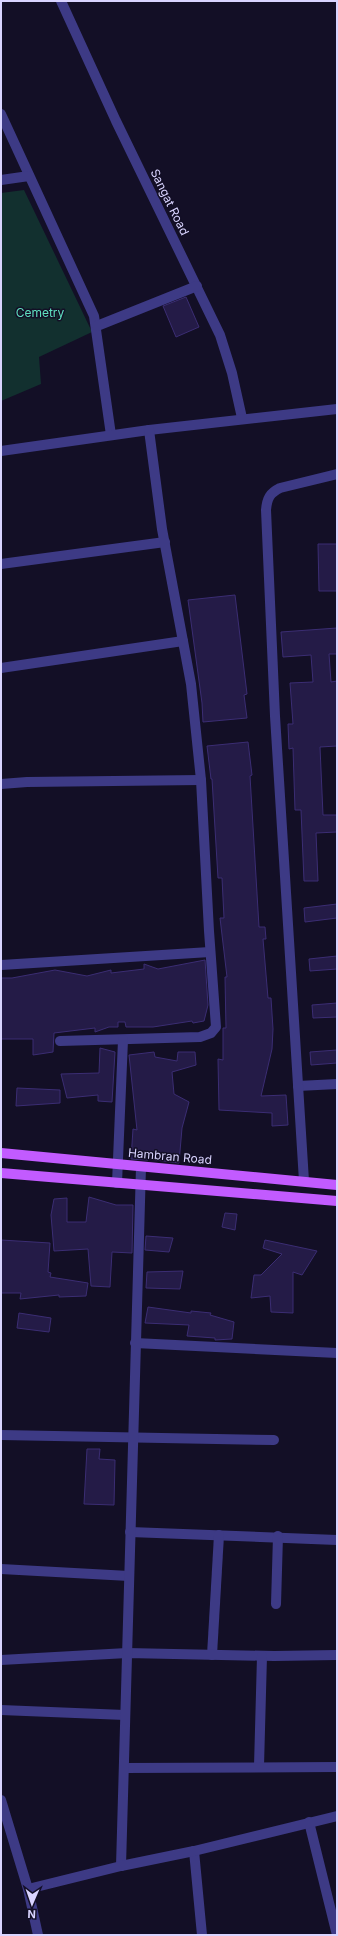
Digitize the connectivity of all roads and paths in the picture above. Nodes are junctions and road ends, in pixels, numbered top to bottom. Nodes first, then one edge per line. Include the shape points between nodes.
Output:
1 (61, 1) edge
2 (1, 114) edge
3 (29, 176) junction
4 (1, 180) edge
5 (197, 286) junction
6 (97, 326) junction
7 (337, 410) edge
8 (242, 418) junction
9 (149, 430) junction
10 (111, 435) junction
11 (1, 450) edge
12 (337, 474) edge
13 (165, 542) junction
14 (1, 564) edge
15 (183, 641) junction
16 (1, 668) edge
17 (201, 780) junction
18 (1, 784) edge
19 (210, 952) junction
20 (1, 965) edge
21 (124, 1040) junction
22 (60, 1041) dead end
23 (337, 1084) edge
24 (298, 1086) junction
25 (1, 1153) edge
26 (118, 1165) junction
27 (141, 1167) junction
28 (1, 1173) edge
29 (304, 1181) junction
30 (117, 1183) junction
31 (140, 1184) junction
32 (337, 1185) edge
33 (337, 1201) edge
34 (135, 1343) junction
35 (337, 1353) edge
36 (1, 1436) edge
37 (133, 1437) junction
38 (274, 1440) dead end
39 (130, 1532) junction
40 (219, 1535) junction
41 (278, 1536) junction
42 (337, 1540) edge
43 (1, 1569) edge
44 (129, 1576) junction
45 (276, 1604) dead end
46 (127, 1654) junction
47 (337, 1654) edge
48 (212, 1655) junction
49 (262, 1656) junction
50 (1, 1660) edge
51 (1, 1710) edge
52 (125, 1716) junction
53 (259, 1766) junction
54 (337, 1767) edge
55 (124, 1768) junction
56 (1, 1800) edge
57 (337, 1816) edge
58 (308, 1822) junction
59 (194, 1851) junction
60 (121, 1866) junction
61 (28, 1889) junction
62 (333, 1900) edge
63 (334, 1934) edge
64 (38, 1935) edge
65 (202, 1935) edge

1 - 5 street, Sangat Road via 116,121
2 - 3 street
3 - 4 street
3 - 6 street via 91,307
5 - 6 street
5 - 8 street, Sangat Road via 227,355
6 - 10 street
7 - 8 street
8 - 9 street
9 - 10 street
9 - 13 street
10 - 11 street
12 - 24 street via 280,488 271,493 266,501 275,716
13 - 14 street
13 - 15 street
15 - 16 street
15 - 17 street via 191,684
17 - 18 street
17 - 19 street
19 - 20 street
19 - 21 street via 216,1027 213,1032 200,1037
21 - 22 street
21 - 26 street
23 - 24 street
24 - 29 street
25 - 26 main road, Hambran Road
26 - 27 main road, Hambran Road
26 - 30 street
27 - 29 main road, Hambran Road
27 - 31 street
28 - 30 main road
29 - 32 main road, Hambran Road
30 - 31 main road
31 - 33 main road
31 - 34 street
34 - 35 street
34 - 37 street
36 - 37 street
37 - 38 street
37 - 39 street
39 - 40 street
39 - 44 street
40 - 41 street
40 - 48 street
41 - 42 street
41 - 45 street
43 - 44 street
44 - 46 street
46 - 48 street
46 - 50 street
46 - 52 street
47 - 49 street
48 - 49 street
49 - 53 street
51 - 52 street
52 - 55 street
53 - 54 street
53 - 55 street
55 - 60 street
56 - 61 street
57 - 58 street
58 - 59 street
58 - 62 street
59 - 60 street
59 - 65 street
60 - 61 street
61 - 64 street
62 - 63 street

